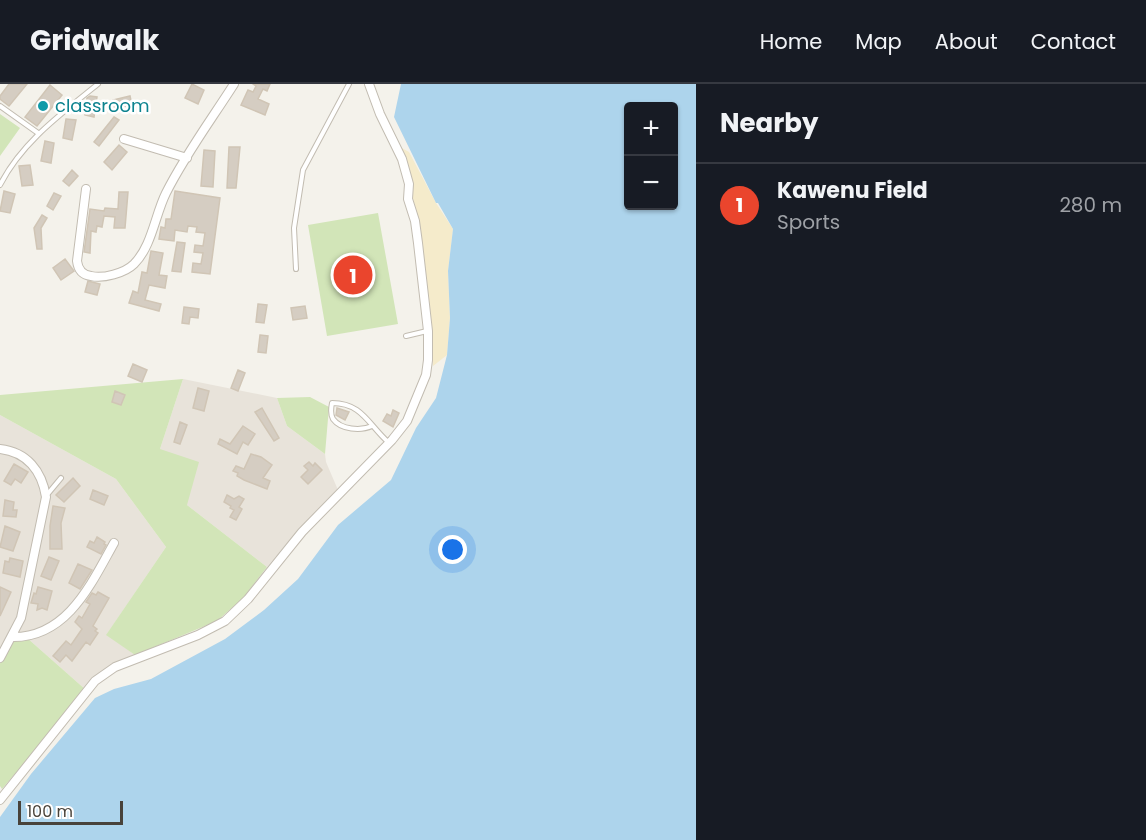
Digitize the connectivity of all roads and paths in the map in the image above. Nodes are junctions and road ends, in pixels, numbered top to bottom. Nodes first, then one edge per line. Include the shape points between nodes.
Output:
1 (98, 84) edge
2 (234, 84) edge
3 (350, 84) edge
4 (369, 84) edge
5 (0, 106) edge
6 (38, 133) junction
7 (124, 139) dead end
8 (187, 158) junction
9 (0, 185) edge
10 (86, 189) dead end
11 (296, 269) dead end
12 (428, 331) junction
13 (406, 336) dead end
14 (372, 426) junction
15 (389, 443) junction
16 (0, 449) edge
17 (61, 478) dead end
18 (46, 497) junction
19 (114, 543) dead end
20 (12, 637) junction
21 (0, 658) edge
22 (0, 800) edge

1 - 6 lane
2 - 8 street
3 - 11 lane via 303,170 294,228
4 - 12 street via 409,184
5 - 6 lane
6 - 9 lane
7 - 8 street
8 - 10 street via 166,193 139,259 123,275 89,276 78,265
12 - 13 lane
12 - 15 street via 426,375 407,421
14 - 14 lane via 351,405 332,403 333,419 344,427 364,430
14 - 15 lane
15 - 22 street via 302,532 225,621 115,667 95,681
16 - 18 street via 30,461 41,478
17 - 18 lane
18 - 20 street via 26,599
19 - 20 street via 89,587 65,616 38,634
20 - 21 street

